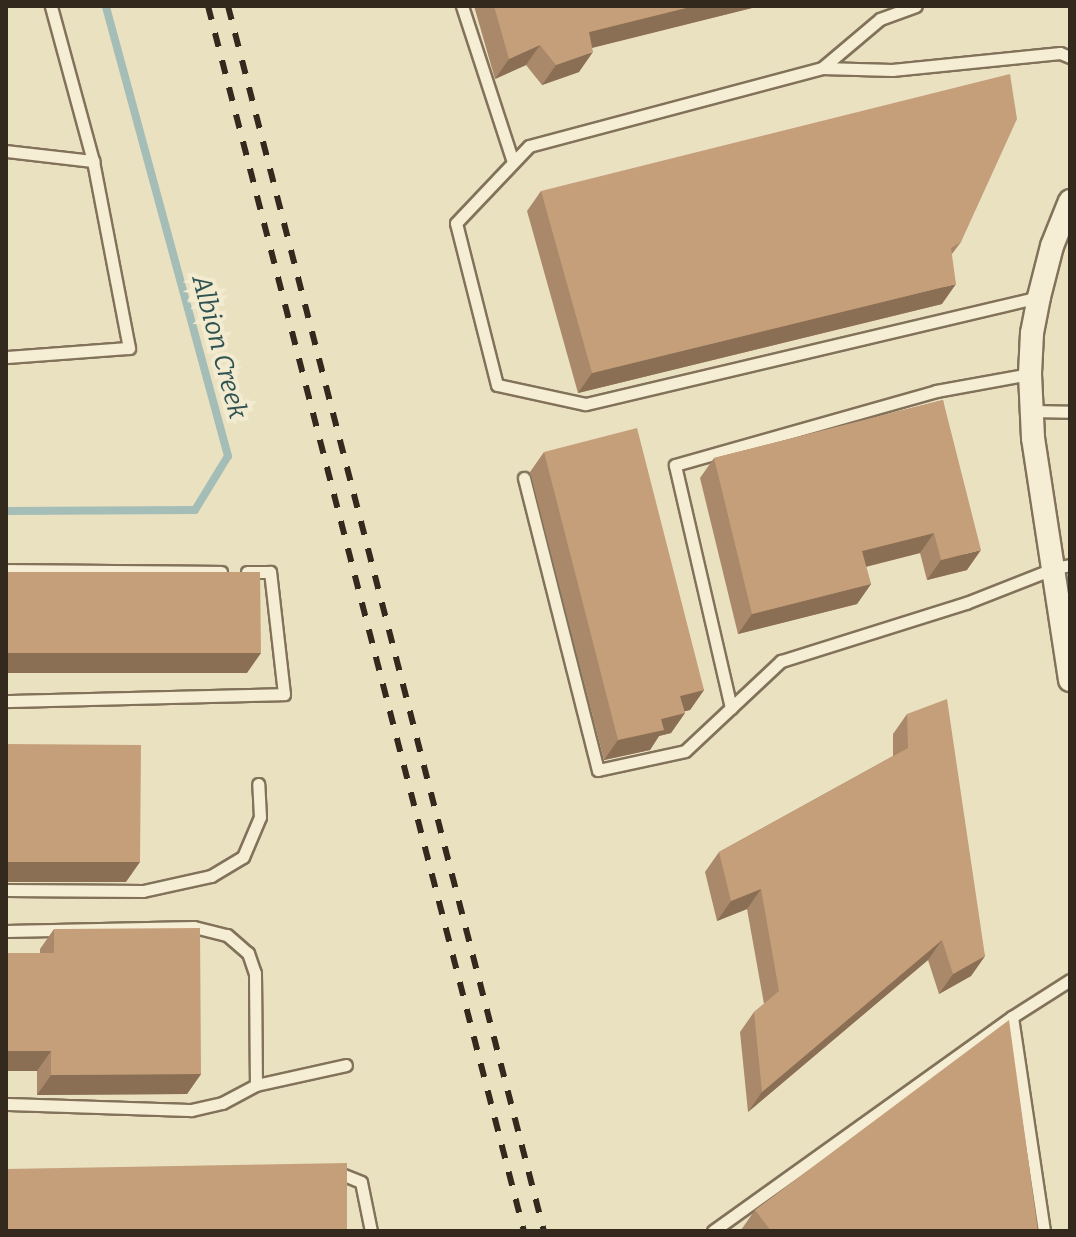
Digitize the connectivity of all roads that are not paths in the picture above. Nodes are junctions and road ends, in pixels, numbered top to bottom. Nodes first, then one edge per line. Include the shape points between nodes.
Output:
1 (51, 6) edge
2 (462, 6) edge
3 (916, 6) edge
4 (1070, 57) edge
5 (822, 68) junction
6 (6, 151) edge
7 (93, 161) junction
8 (513, 162) junction
9 (1070, 201) edge
10 (1039, 297) junction
11 (6, 357) edge
12 (1030, 374) junction
13 (1031, 411) junction
14 (1070, 412) edge
15 (524, 478) dead end
16 (1062, 567) edge
17 (6, 570) edge
18 (1070, 680) edge
19 (6, 701) edge
20 (731, 708) junction
21 (258, 784) dead end
22 (6, 890) edge
23 (6, 931) edge
24 (1070, 980) edge
25 (1012, 1017) junction
26 (346, 1065) dead end
27 (256, 1085) junction
28 (6, 1104) edge
29 (324, 1170) edge
30 (371, 1231) edge
31 (713, 1231) edge
32 (1044, 1231) edge

1 - 7 lane
2 - 8 lane
3 - 5 lane via 880,19
4 - 5 lane via 1060,53 892,70
5 - 8 lane via 529,146
6 - 7 lane
7 - 11 lane via 129,348
8 - 10 lane via 456,223 497,385 585,404
9 - 10 street
10 - 12 street
12 - 13 street
12 - 20 lane via 936,391 675,465
13 - 14 lane
13 - 16 street
15 - 20 lane via 598,770 685,751
16 - 18 street
16 - 20 lane via 781,661
17 - 19 lane via 270,572 284,694
21 - 22 lane via 260,817 243,857 211,876 143,891
23 - 27 lane via 194,927 227,935 248,953 255,973
24 - 25 lane
25 - 31 lane
25 - 32 lane
26 - 27 lane
27 - 28 lane via 222,1103 191,1110
29 - 30 lane via 361,1182

